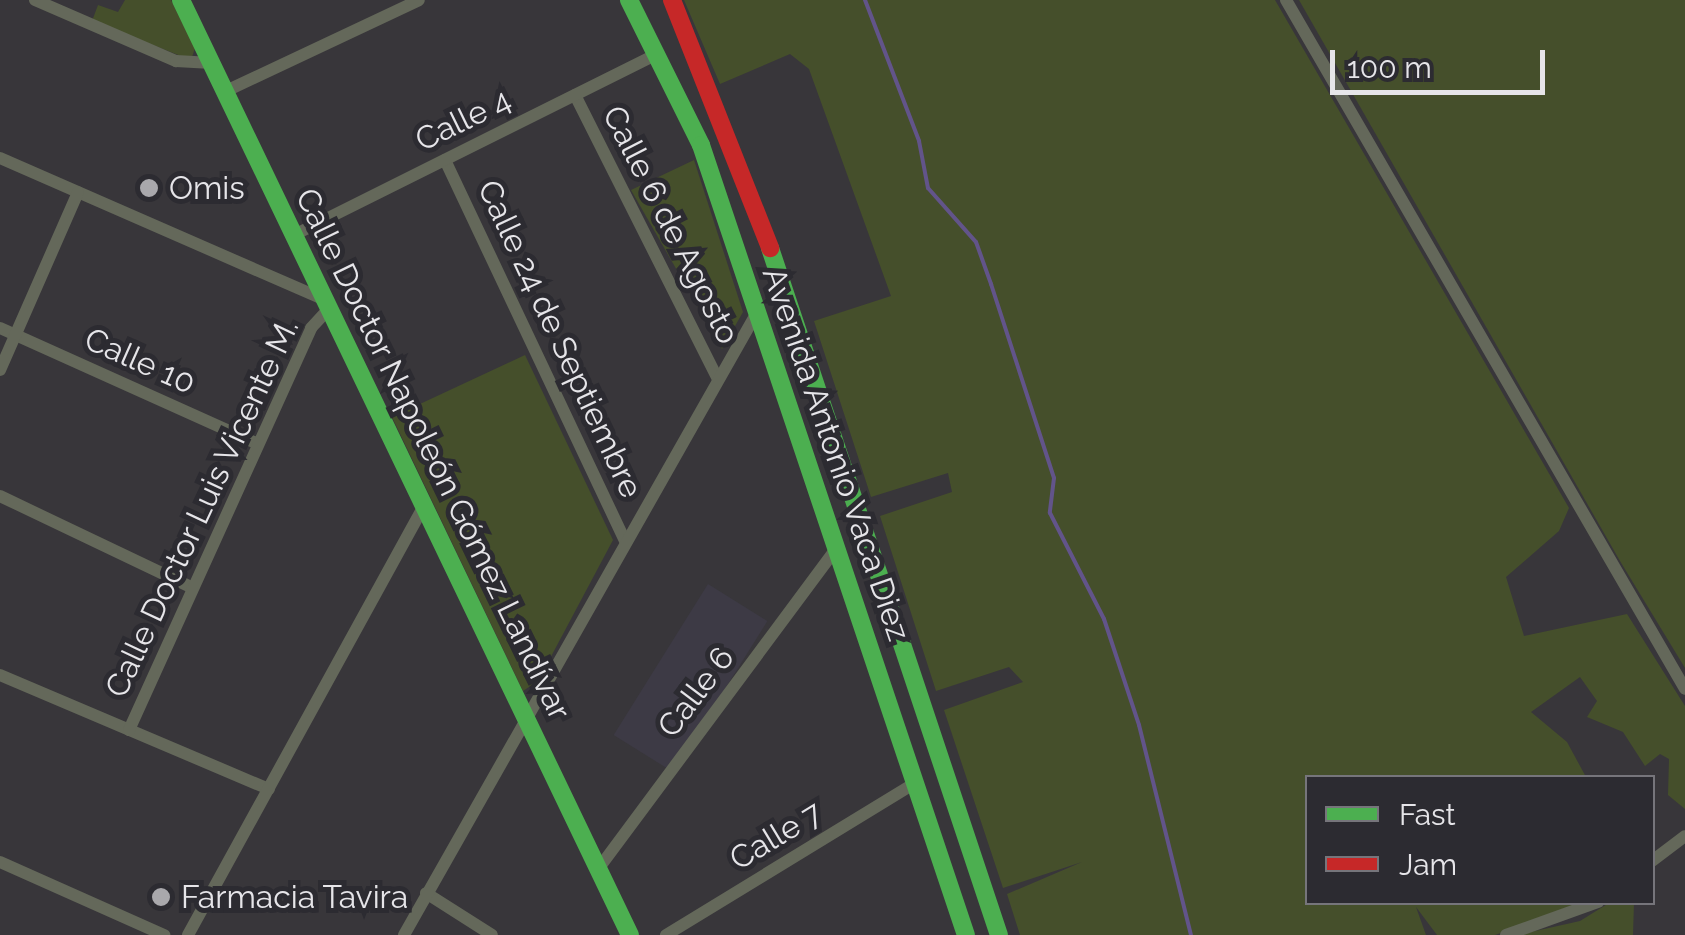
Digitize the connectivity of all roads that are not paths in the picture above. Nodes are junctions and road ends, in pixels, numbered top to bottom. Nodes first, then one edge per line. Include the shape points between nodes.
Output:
1 (35, 0) edge
2 (182, 0) edge
3 (419, 0) edge
4 (629, 0) edge
5 (672, 0) edge
6 (1286, 0) edge
7 (657, 54) junction
8 (212, 63) junction
9 (226, 91) junction
10 (574, 95) junction
11 (0, 158) edge
12 (444, 160) junction
13 (78, 192) junction
14 (294, 235) junction
15 (324, 304) junction
16 (756, 314) junction
17 (0, 328) edge
18 (16, 335) junction
19 (0, 370) edge
20 (718, 379) junction
21 (258, 444) junction
22 (0, 496) edge
23 (424, 508) junction
24 (626, 542) junction
25 (837, 548) junction
26 (191, 588) junction
27 (0, 675) edge
28 (1685, 689) edge
29 (526, 716) junction
30 (130, 730) junction
31 (916, 783) junction
32 (269, 789) junction
33 (1685, 836) edge
34 (971, 854) junction
35 (1655, 859) edge
36 (0, 862) edge
37 (599, 868) junction
38 (426, 894) junction
39 (1590, 905) edge
40 (164, 935) edge
41 (188, 935) edge
42 (404, 935) edge
43 (492, 935) edge
44 (630, 935) edge
45 (666, 935) edge
46 (966, 935) edge
47 (1000, 935) edge
48 (1506, 935) edge

1 - 8 street via 176,62
2 - 8 main road, Calle Doctor Napoleón Gómez Landívar
3 - 9 street
4 - 7 main road, Avenida Antonio Vaca Diez
5 - 34 main road, Avenida Antonio Vaca Diez via 733,138
6 - 28 street
7 - 10 street, Calle 4
7 - 16 main road, Avenida Antonio Vaca Diez via 701,145
8 - 9 main road, Calle Doctor Napoleón Gómez Landívar
9 - 14 main road, Calle Doctor Napoleón Gómez Landívar
10 - 12 street, Calle 4
10 - 20 street, Calle 6 de Agosto
11 - 13 street
12 - 14 street, Calle 4
12 - 24 street, Calle 24 de Septiembre
13 - 15 street
13 - 18 street
14 - 15 main road, Calle Doctor Napoleón Gómez Landívar
15 - 21 street, Calle Doctor Luis Vicente M.
15 - 23 main road, Calle Doctor Napoleón Gómez Landívar
16 - 20 street
16 - 25 main road, Avenida Antonio Vaca Diez
17 - 18 street, Calle 10
18 - 19 street
18 - 21 street, Calle 10
20 - 24 street
21 - 26 street, Calle Doctor Luis Vicente M.
22 - 26 street
23 - 29 main road, Calle Doctor Napoleón Gómez Landívar
23 - 32 street
24 - 29 street
25 - 31 main road, Avenida Antonio Vaca Diez
25 - 37 street, Calle 6
26 - 30 street, Calle Doctor Luis Vicente M.
27 - 30 street
29 - 37 main road, Calle Doctor Napoleón Gómez Landívar
29 - 38 street
30 - 32 street
31 - 34 main road via 938,780
31 - 45 street, Calle 7
31 - 46 main road, Avenida Antonio Vaca Diez
32 - 41 street
33 - 35 street
34 - 47 main road, Avenida Antonio Vaca Diez
36 - 40 street
37 - 44 main road, Calle Doctor Napoleón Gómez Landívar
38 - 42 street
38 - 43 street
39 - 48 street

